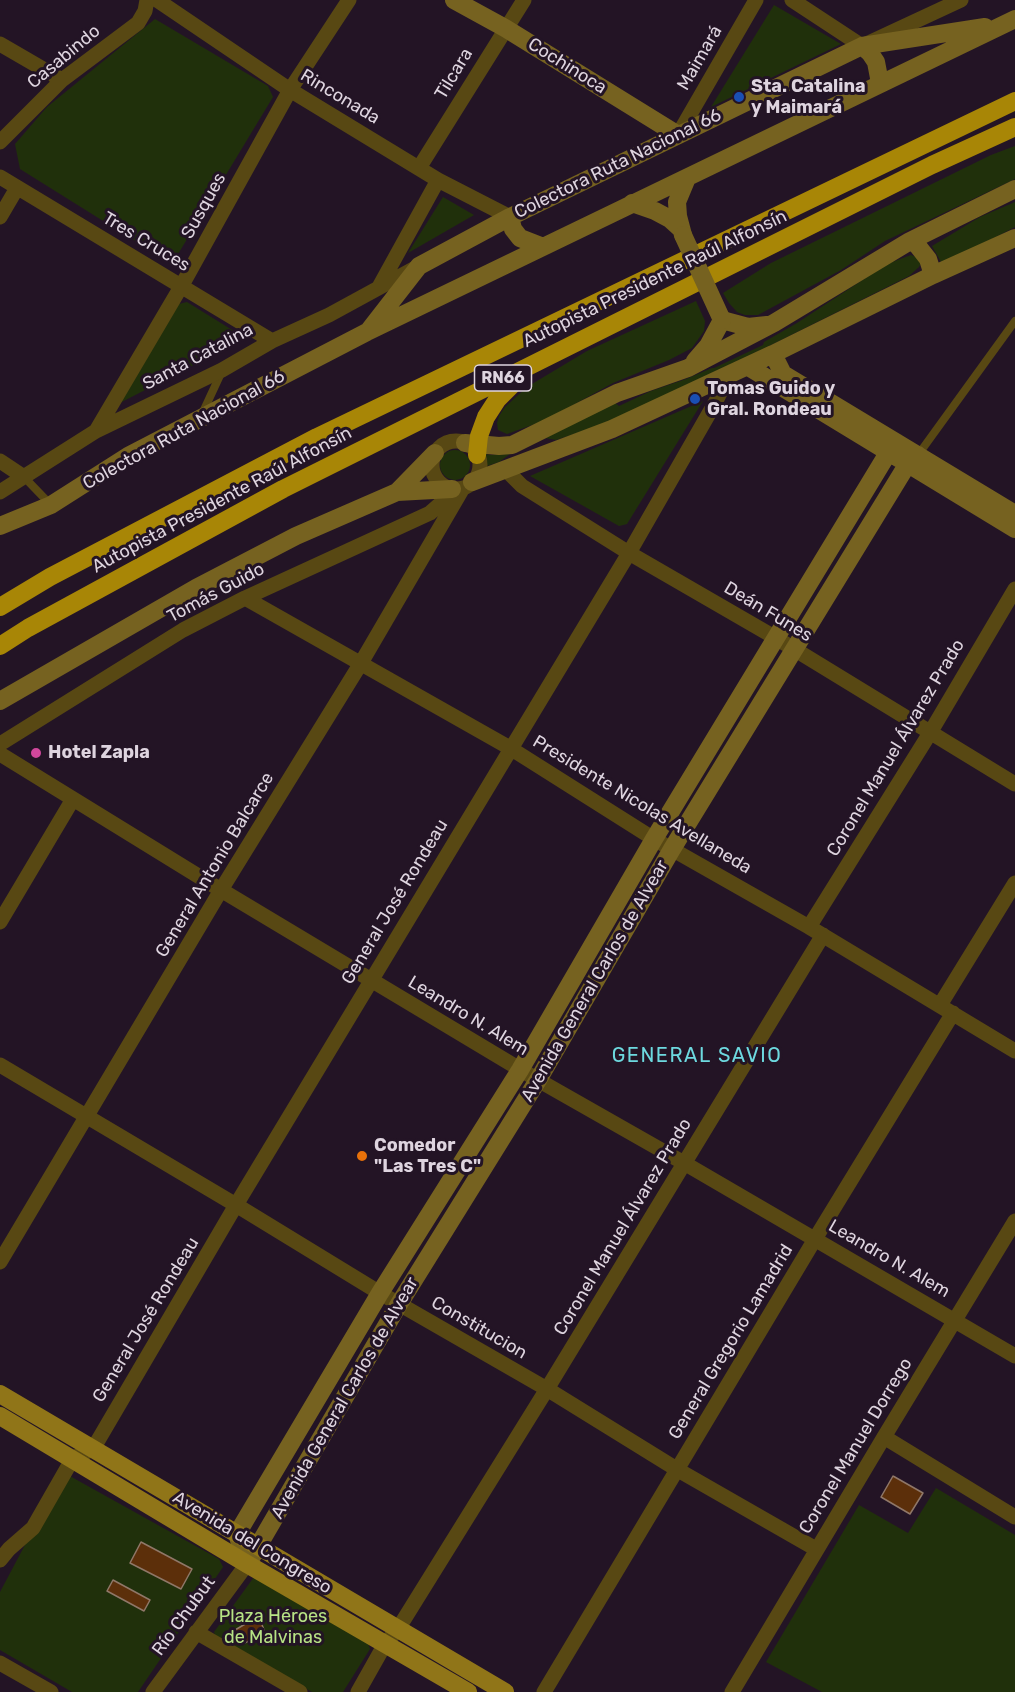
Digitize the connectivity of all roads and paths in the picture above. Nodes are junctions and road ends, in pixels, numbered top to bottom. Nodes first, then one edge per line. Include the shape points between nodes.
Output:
1 (147, 0) edge
2 (157, 0) edge
3 (349, 0) edge
4 (454, 0) edge
5 (524, 0) edge
6 (756, 0) edge
7 (792, 0) edge
8 (961, 0) edge
9 (1010, 22) edge
10 (505, 28) junction
11 (0, 44) edge
12 (862, 46) junction
13 (62, 80) junction
14 (880, 83) junction
15 (290, 90) junction
16 (1015, 101) edge
17 (1015, 127) edge
18 (678, 135) junction
19 (0, 142) edge
20 (419, 168) junction
21 (0, 177) edge
22 (687, 178) junction
23 (438, 180) junction
24 (17, 188) junction
25 (1015, 189) edge
26 (632, 203) junction
27 (0, 217) edge
28 (510, 217) junction
29 (682, 232) junction
30 (1015, 238) edge
31 (910, 241) junction
32 (543, 247) junction
33 (419, 266) junction
34 (933, 275) junction
35 (182, 285) junction
36 (379, 287) junction
37 (722, 320) junction
38 (1015, 321) edge
39 (774, 323) junction
40 (367, 332) junction
41 (272, 341) junction
42 (773, 354) junction
43 (542, 358) junction
44 (747, 366) junction
45 (688, 368) junction
46 (222, 370) junction
47 (729, 375) junction
48 (201, 417) junction
49 (486, 417) junction
50 (96, 431) junction
51 (499, 446) junction
52 (473, 447) junction
53 (892, 447) junction
54 (435, 453) junction
55 (913, 460) junction
56 (0, 461) edge
57 (505, 469) junction
58 (24, 477) junction
59 (461, 487) junction
60 (0, 492) edge
61 (397, 492) junction
62 (51, 505) junction
63 (1015, 514) edge
64 (0, 526) edge
65 (1015, 529) edge
66 (628, 553) junction
67 (1015, 589) edge
68 (245, 598) junction
69 (0, 607) edge
70 (776, 638) junction
71 (0, 646) edge
72 (794, 649) junction
73 (361, 663) junction
74 (0, 701) edge
75 (930, 734) junction
76 (0, 744) edge
77 (510, 748) junction
78 (0, 754) edge
79 (1015, 784) edge
80 (73, 799) junction
81 (654, 839) junction
82 (672, 849) junction
83 (1015, 883) edge
84 (221, 890) junction
85 (0, 922) edge
86 (809, 927) junction
87 (823, 935) junction
88 (371, 981) junction
89 (947, 1009) junction
90 (1015, 1051) edge
91 (0, 1065) edge
92 (520, 1070) junction
93 (538, 1080) junction
94 (86, 1115) junction
95 (684, 1163) junction
96 (236, 1205) junction
97 (1015, 1221) edge
98 (815, 1239) junction
99 (0, 1262) edge
100 (380, 1293) junction
101 (399, 1304) junction
102 (955, 1321) junction
103 (1015, 1356) edge
104 (547, 1389) junction
105 (0, 1394) edge
106 (0, 1416) edge
107 (884, 1437) junction
108 (93, 1449) junction
109 (73, 1458) junction
110 (678, 1470) junction
111 (1015, 1517) edge
112 (237, 1534) junction
113 (258, 1546) junction
114 (816, 1549) junction
115 (3, 1551) edge
116 (247, 1564) junction
117 (398, 1629) junction
118 (196, 1632) junction
119 (385, 1644) junction
120 (2, 1669) edge
121 (51, 1692) edge
122 (153, 1692) edge
123 (300, 1692) edge
124 (358, 1692) edge
125 (468, 1692) edge
126 (505, 1692) edge
127 (544, 1692) edge
128 (732, 1692) edge

1 - 13 street, Casabindo via 146,11 138,23
2 - 15 street, Rinconada
3 - 15 street, Susques
4 - 10 street, Cochinoca
5 - 10 street, Tilcara
6 - 18 street, Maimará
7 - 12 street
8 - 12 street
9 - 12 street, Colectora Ruta Nacional 66
9 - 14 street, Colectora Ruta Nacional 66
10 - 18 street, Cochinoca
10 - 20 street, Tilcara
11 - 13 street
12 - 14 street via 876,62
12 - 18 street, Colectora Ruta Nacional 66
13 - 19 street, Casabindo
14 - 22 street, Colectora Ruta Nacional 66
15 - 20 street, Rinconada
15 - 35 street, Susques
16 - 69 highway, Autopista Presidente Raúl Alfonsín / RN66 via 316,436
17 - 43 highway, Autopista Presidente Raúl Alfonsín / RN66
18 - 28 street, Colectora Ruta Nacional 66
20 - 23 street, Rinconada
21 - 24 street, Tres Cruces
22 - 26 street, Colectora Ruta Nacional 66
22 - 29 street via 677,202
23 - 28 street, Rinconada
23 - 36 street
24 - 27 street
24 - 35 street, Tres Cruces
25 - 31 street
26 - 29 street via 670,219
26 - 32 street, Colectora Ruta Nacional 66
28 - 32 street via 520,238
28 - 33 street, Colectora Ruta Nacional 66
29 - 37 street, bridge
30 - 34 street
31 - 34 street via 928,259
31 - 39 street
32 - 40 street, Colectora Ruta Nacional 66
33 - 36 street, Santa Catalina
33 - 40 street, Colectora Ruta Nacional 66
34 - 42 street
35 - 41 street, Tres Cruces
35 - 50 street, Susques
36 - 41 street, Santa Catalina
37 - 39 street via 748,327
37 - 45 street via 708,346
38 - 55 lane
39 - 45 street
40 - 48 street, Colectora Ruta Nacional 66
41 - 46 street, Santa Catalina
42 - 44 street
42 - 53 street via 783,374
43 - 49 highway via 513,382
43 - 71 highway, Autopista Presidente Raúl Alfonsín / RN66 via 283,489
44 - 47 street
44 - 53 street
45 - 51 street via 617,393 512,445
46 - 48 lane
46 - 50 street, Santa Catalina
47 - 57 street via 612,429
47 - 66 street, General José Rondeau
48 - 62 street, Colectora Ruta Nacional 66 via 128,456
49 - 51 street via 487,431
49 - 52 highway
50 - 58 street, Santa Catalina
51 - 52 street
52 - 54 street via 451,442
52 - 59 street via 479,469
53 - 55 street
53 - 70 street, Avenida General Carlos de Alvear
54 - 59 street via 434,476 440,483
54 - 61 street
55 - 63 street
55 - 65 street
55 - 72 street, Avenida General Carlos de Alvear
56 - 58 street
57 - 59 street
57 - 66 street, Deán Funes via 522,486
58 - 60 street, Santa Catalina
58 - 62 lane
59 - 61 street
59 - 68 street, Tomás Guido via 430,513
59 - 73 street, General Antonio Balcarce
61 - 74 street via 296,536 206,583
62 - 64 street, Colectora Ruta Nacional 66
66 - 70 street, Deán Funes
66 - 77 street, General José Rondeau
67 - 75 street, Coronel Manuel Álvarez Prado
68 - 73 street, Presidente Nicolas Avellaneda
68 - 76 street, Tomás Guido via 183,630
70 - 72 street, Deán Funes
70 - 81 street, Avenida General Carlos de Alvear
72 - 75 street, Deán Funes
72 - 82 street, Avenida General Carlos de Alvear
73 - 77 street, Presidente Nicolas Avellaneda
73 - 84 street, General Antonio Balcarce
75 - 79 street, Deán Funes
75 - 86 street, Coronel Manuel Álvarez Prado
77 - 81 street, Presidente Nicolas Avellaneda
77 - 88 street, General José Rondeau
78 - 80 street, Leandro N. Alem
80 - 84 street, Leandro N. Alem
80 - 85 street
81 - 82 street, Presidente Nicolas Avellaneda
81 - 92 street, Avenida General Carlos de Alvear
82 - 86 street, Presidente Nicolas Avellaneda
82 - 93 street, Avenida General Carlos de Alvear
83 - 89 street, General Gregorio Lamadrid
84 - 88 street, Leandro N. Alem
84 - 94 street, General Antonio Balcarce
86 - 87 street, Presidente Nicolas Avellaneda
87 - 89 street, Presidente Nicolas Avellaneda
87 - 95 street, Coronel Manuel Álvarez Prado
88 - 92 street, Leandro N. Alem
88 - 96 street, General José Rondeau
89 - 90 street, Presidente Nicolas Avellaneda
89 - 98 street, General Gregorio Lamadrid
91 - 94 street, Constitucion
92 - 93 street, Leandro N. Alem
92 - 100 street, Avenida General Carlos de Alvear
93 - 95 street, Leandro N. Alem
93 - 101 street, Avenida General Carlos de Alvear
94 - 96 street, Constitucion
94 - 99 street, General Antonio Balcarce
95 - 98 street, Leandro N. Alem
95 - 104 street, Coronel Manuel Álvarez Prado
96 - 100 street, Constitucion
96 - 108 street, General José Rondeau
97 - 102 street, Coronel Manuel Dorrego
98 - 102 street, Leandro N. Alem
98 - 110 street, General Gregorio Lamadrid
100 - 101 street, Constitucion
100 - 112 street, Avenida General Carlos de Alvear
101 - 104 street, Constitucion
101 - 113 street, Avenida General Carlos de Alvear
102 - 103 street, Leandro N. Alem
102 - 107 street, Coronel Manuel Dorrego
104 - 110 street, Constitucion
104 - 117 street, Coronel Manuel Álvarez Prado
105 - 108 main road, Avenida del Congreso
106 - 109 main road, Avenida del Congreso
107 - 111 street
107 - 114 street, Coronel Manuel Dorrego
108 - 109 street
108 - 112 main road, Avenida del Congreso
109 - 115 street via 33,1528
109 - 116 main road, Avenida del Congreso
110 - 114 street, Constitucion
110 - 127 street, General Gregorio Lamadrid
112 - 113 main road, Avenida del Congreso
112 - 116 street
113 - 116 street, Avenida General Carlos de Alvear
113 - 117 main road, Avenida del Congreso
114 - 128 street, Coronel Manuel Dorrego
116 - 118 street, Río Chubut
116 - 119 main road, Avenida del Congreso
117 - 119 street, Coronel Manuel Álvarez Prado
117 - 126 main road, Avenida del Congreso
118 - 122 street, Río Chubut
118 - 123 street
119 - 124 street, Coronel Manuel Álvarez Prado
119 - 125 main road, Avenida del Congreso
120 - 121 street

